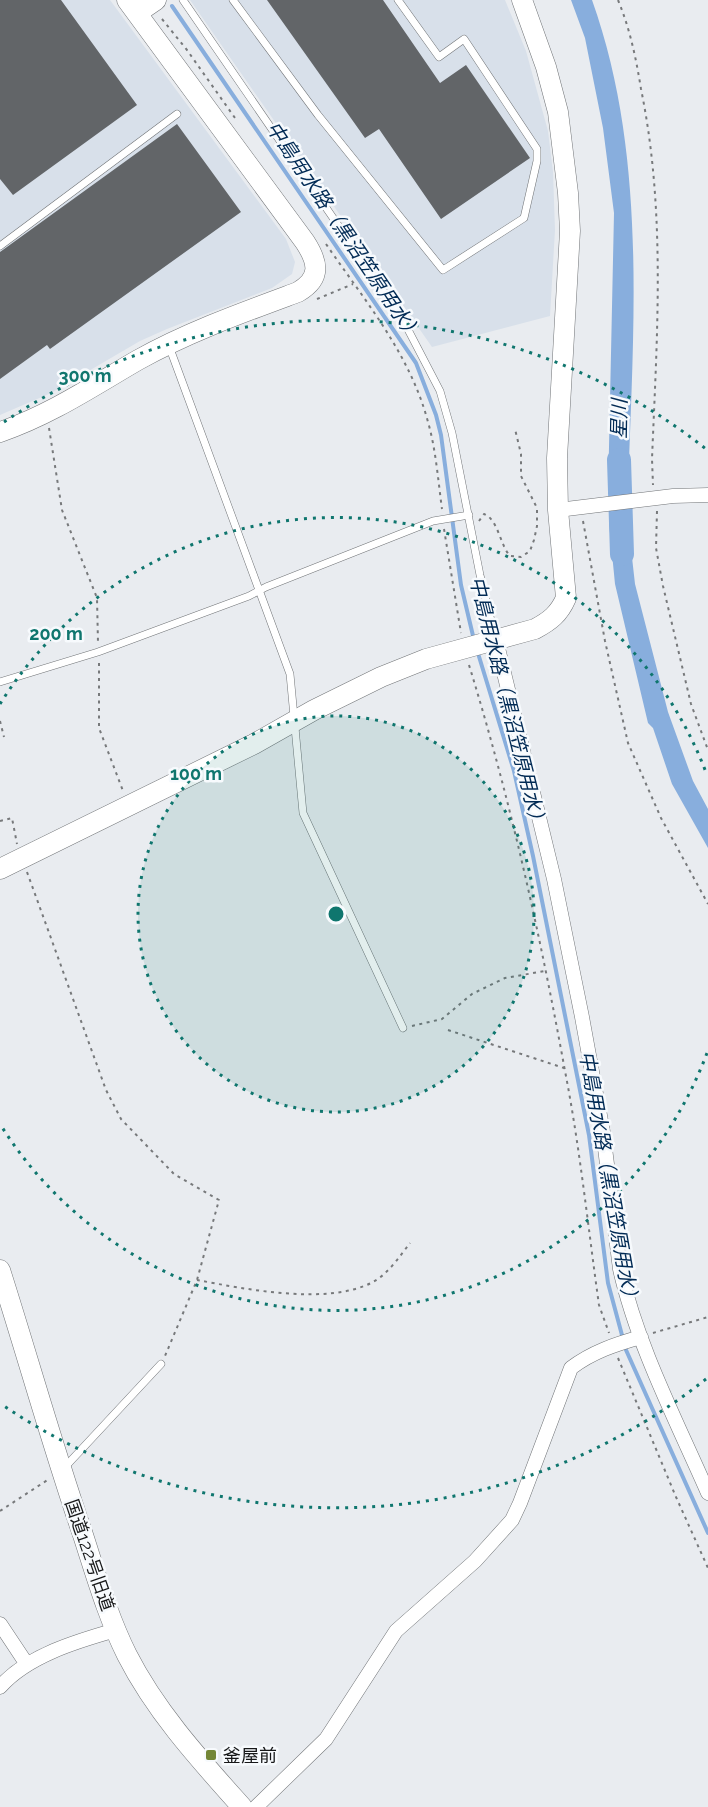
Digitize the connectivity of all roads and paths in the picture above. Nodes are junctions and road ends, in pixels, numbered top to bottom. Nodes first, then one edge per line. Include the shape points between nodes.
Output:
1 (156, 0) edge
2 (183, 0) edge
3 (233, 0) edge
4 (398, 0) edge
5 (522, 0) edge
6 (618, 0) edge
7 (132, 6) edge
8 (177, 114) dead end
9 (0, 246) edge
10 (169, 344) junction
11 (45, 412) junction
12 (515, 429) dead end
13 (0, 432) edge
14 (708, 495) edge
15 (655, 499) junction
16 (558, 510) junction
17 (584, 512) junction
18 (469, 515) junction
19 (446, 521) junction
20 (479, 521) dead end
21 (260, 591) junction
22 (475, 645) junction
23 (99, 652) junction
24 (0, 682) edge
25 (296, 720) junction
26 (0, 721) edge
27 (4, 737) dead end
28 (708, 750) edge
29 (128, 806) junction
30 (0, 821) edge
31 (21, 859) junction
32 (0, 869) edge
33 (708, 904) edge
34 (545, 971) junction
35 (403, 1028) joint
36 (448, 1030) dead end
37 (564, 1068) junction
38 (410, 1243) dead end
39 (0, 1270) edge
40 (197, 1280) junction
41 (708, 1317) edge
42 (636, 1338) junction
43 (613, 1345) junction
44 (161, 1364) joint
45 (61, 1471) junction
46 (708, 1493) edge
47 (0, 1511) edge
48 (708, 1568) edge
49 (0, 1624) edge
50 (116, 1630) junction
51 (26, 1663) junction
52 (0, 1687) edge
53 (242, 1807) edge
54 (256, 1807) edge

1 - 7 street
2 - 18 lane via 402,318 440,391
3 - 4 lane via 318,115 443,270 524,218 537,149 464,39 439,57
5 - 16 street via 558,112 568,193 570,231 558,419
6 - 15 path via 645,108 658,214 659,300 652,459
7 - 10 street via 312,253 315,263 312,280 298,292
8 - 9 lane
10 - 11 street
10 - 21 lane
11 - 13 street
11 - 23 path via 62,510 97,598
12 - 20 path via 521,454 520,476 537,508 530,551 521,557 510,556 491,518 484,514
14 - 15 street
15 - 17 street
15 - 28 path via 656,548 663,586 691,704
16 - 17 street
16 - 22 street via 566,598 562,607 535,629
17 - 33 path via 605,641 628,743 661,818
18 - 19 lane
18 - 22 lane via 480,575
19 - 21 lane via 433,521
19 - 22 path
21 - 23 lane
21 - 25 lane via 290,674
22 - 25 street via 381,677
22 - 34 path via 495,754
22 - 42 street via 548,855 598,1103 620,1269
23 - 24 lane
23 - 29 path via 99,728
25 - 29 street
25 - 35 lane via 303,813
26 - 27 path
29 - 31 street
30 - 31 path via 12,818
31 - 32 street
31 - 40 path via 106,1090 121,1119 174,1174 219,1200
34 - 35 path via 505,978 472,994 442,1019
34 - 37 path
36 - 37 path
37 - 43 path via 599,1305
38 - 40 path via 374,1282 343,1293 242,1289
39 - 45 street, 国道122号旧道
40 - 44 path
41 - 42 path
42 - 43 street
42 - 46 street
43 - 48 path
43 - 54 street via 571,1368 520,1503 506,1528 396,1631 326,1739
44 - 45 lane
45 - 47 path
45 - 50 street, 国道122号旧道
49 - 51 street
50 - 51 street
50 - 53 street, 国道122号旧道 via 143,1684 188,1745
51 - 52 street

